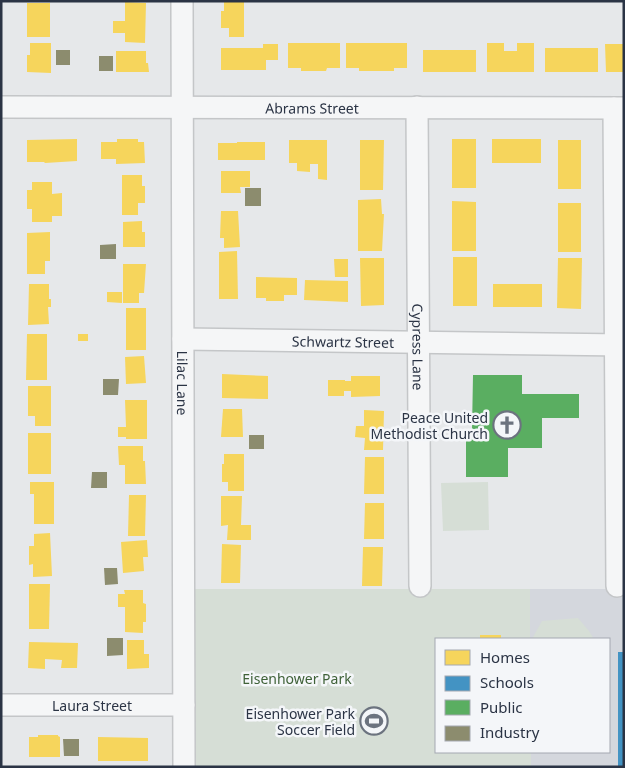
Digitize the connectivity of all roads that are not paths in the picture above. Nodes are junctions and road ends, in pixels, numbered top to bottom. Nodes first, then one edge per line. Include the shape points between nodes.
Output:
1 (182, 1) edge
2 (1, 107) edge
3 (182, 107) junction
4 (417, 107) junction
5 (619, 108) edge
6 (183, 339) junction
7 (418, 342) junction
8 (619, 345) edge
9 (420, 586) dead end
10 (617, 586) dead end
11 (1, 705) edge
12 (184, 705) junction
13 (184, 767) edge

1 - 3 street, Lilac Lane
2 - 3 street, Abrams Street
3 - 4 street, Abrams Street
3 - 6 street, Lilac Lane
4 - 5 street, Abrams Street
4 - 7 street, Cypress Lane
5 - 8 street
6 - 7 street, Schwartz Street
6 - 12 street, Lilac Lane
7 - 8 street, Schwartz Street
7 - 9 street, Cypress Lane
8 - 10 street
11 - 12 street, Laura Street
12 - 13 street, Lilac Lane

